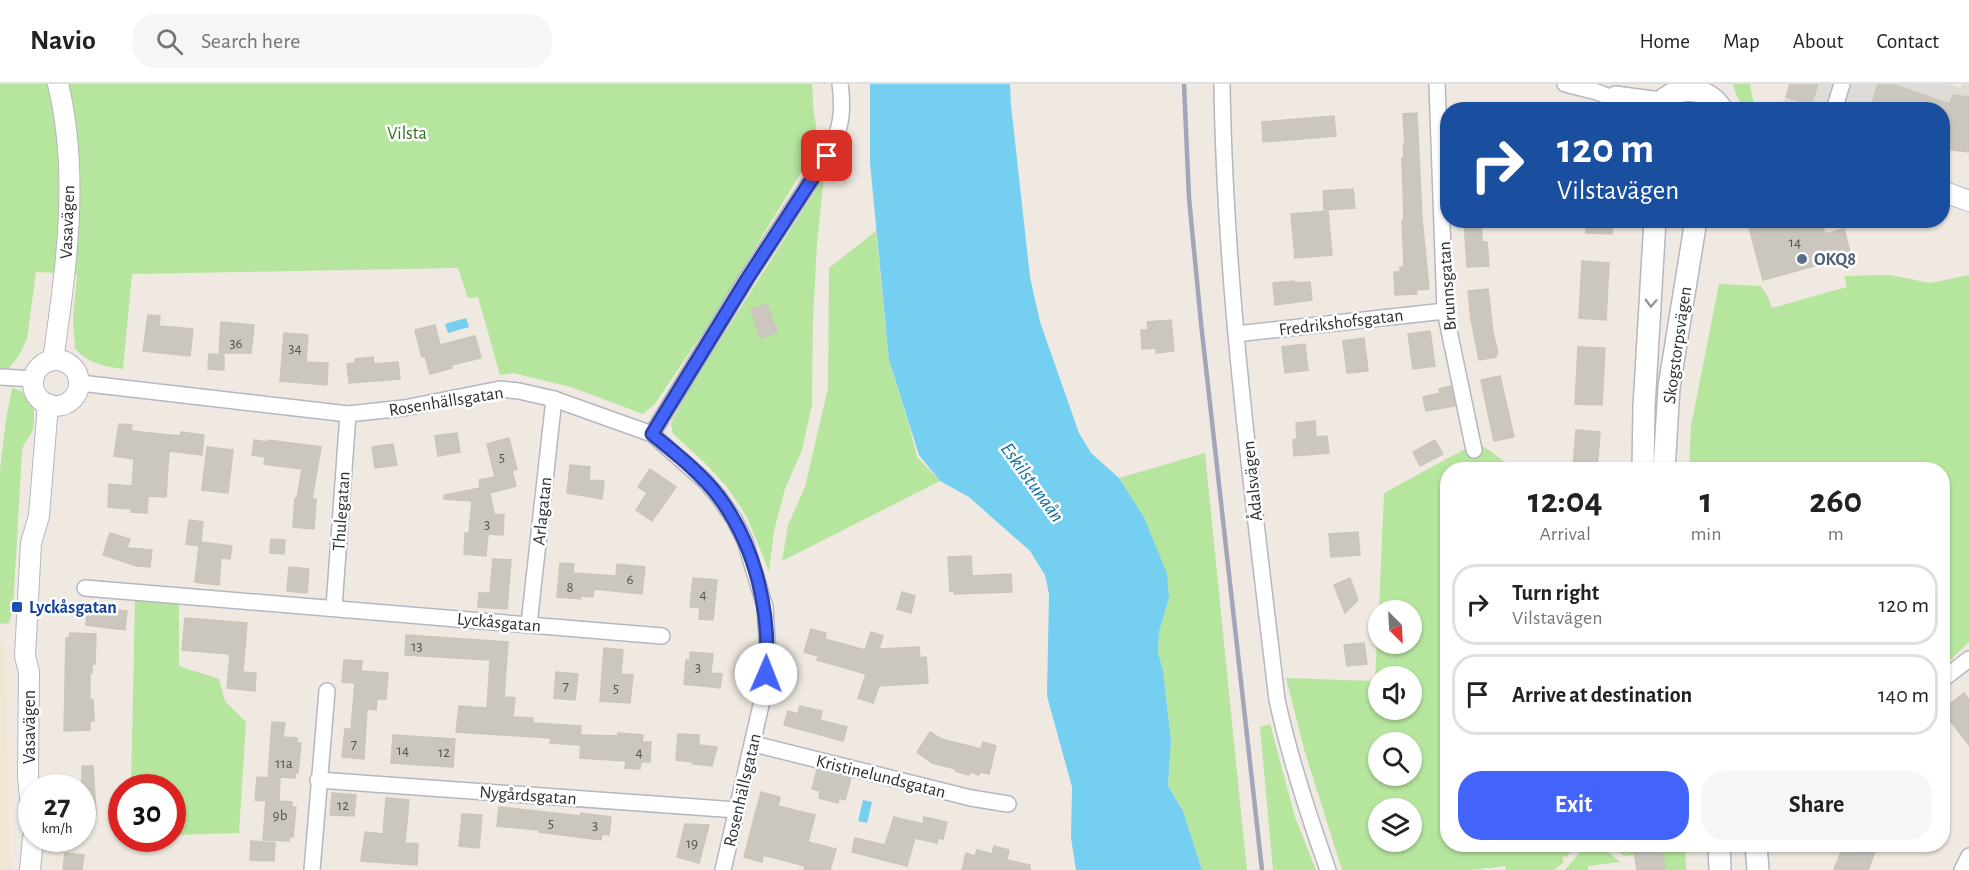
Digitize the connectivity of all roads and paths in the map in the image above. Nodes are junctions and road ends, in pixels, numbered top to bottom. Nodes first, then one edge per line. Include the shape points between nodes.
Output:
1 (57, 84) edge
2 (840, 84) edge
3 (1222, 84) edge
4 (1437, 84) edge
5 (1565, 84) edge
6 (1842, 84) edge
7 (1597, 92) junction
8 (1658, 99) edge
9 (1721, 99) edge
10 (1836, 102) edge
11 (1440, 160) edge
12 (1950, 194) edge
13 (1969, 201) edge
14 (1443, 228) edge
15 (1655, 228) edge
16 (1695, 228) edge
17 (1705, 228) edge
18 (1687, 271) junction
19 (1446, 311) junction
20 (1236, 334) junction
21 (53, 360) junction
22 (0, 377) edge
23 (34, 379) junction
24 (80, 383) junction
25 (554, 399) junction
26 (48, 404) junction
27 (348, 414) junction
28 (652, 434) junction
29 (1474, 450) dead end
30 (1643, 462) edge
31 (1664, 462) edge
32 (86, 588) dead end
33 (334, 607) junction
34 (529, 624) junction
35 (662, 636) dead end
36 (1969, 659) edge
37 (1950, 674) edge
38 (327, 691) dead end
39 (754, 744) junction
40 (28, 774) edge
41 (318, 780) junction
42 (1008, 804) dead end
43 (737, 810) junction
44 (32, 852) edge
45 (38, 852) edge
46 (1719, 852) edge
47 (1757, 852) edge
48 (1969, 856) edge
49 (30, 870) edge
50 (44, 870) edge
51 (312, 870) edge
52 (723, 870) edge
53 (1328, 870) edge
54 (1720, 870) edge
55 (1758, 870) edge
56 (1962, 870) edge

1 - 21 street, Vasavägen via 67,139 68,223
2 - 28 street via 842,119 827,156
3 - 20 street, Ådalsvägen via 1223,166
4 - 11 street, Brunnsgatan
5 - 7 street
6 - 10 street
7 - 8 street
7 - 8 street
8 - 9 main road via 1678,87 1698,86
12 - 13 street
14 - 19 street, Brunnsgatan
15 -> 30 main road, Skogstorpsvägen
16 - 18 main road, Skogstorpsvägen
17 - 18 main road
18 - 31 main road, Skogstorpsvägen via 1669,387
19 - 20 street, Fredrikshofsgatan
19 - 29 street, Brunnsgatan
20 - 53 street, Ådalsvägen via 1277,700 1286,744
21 - 23 street via 40,367
21 - 24 street via 72,366
22 - 23 street
23 - 26 street via 35,392
24 - 26 street via 70,402
24 - 27 street, Rosenhällsgatan
25 - 27 street, Rosenhällsgatan via 500,389 404,408
25 - 28 street, Rosenhällsgatan
25 - 34 street, Arlagatan
26 - 40 street, Vasavägen via 39,516 43,541 35,657 29,672
27 - 33 street, Thulegatan
28 - 39 street, Rosenhällsgatan via 718,496 745,541 755,571 765,607 768,657
32 - 33 street, Lyckåsgatan
33 - 34 street, Lyckåsgatan
34 - 35 street, Lyckåsgatan
36 - 37 street
38 - 41 street
39 - 42 street, Kristinelundsgatan
39 - 43 street, Rosenhällsgatan
41 - 43 street, Nygårdsgatan
41 - 51 street
43 - 52 street, Rosenhällsgatan
44 - 49 street
45 - 50 street
46 - 54 main road
47 - 55 main road
48 - 56 street

